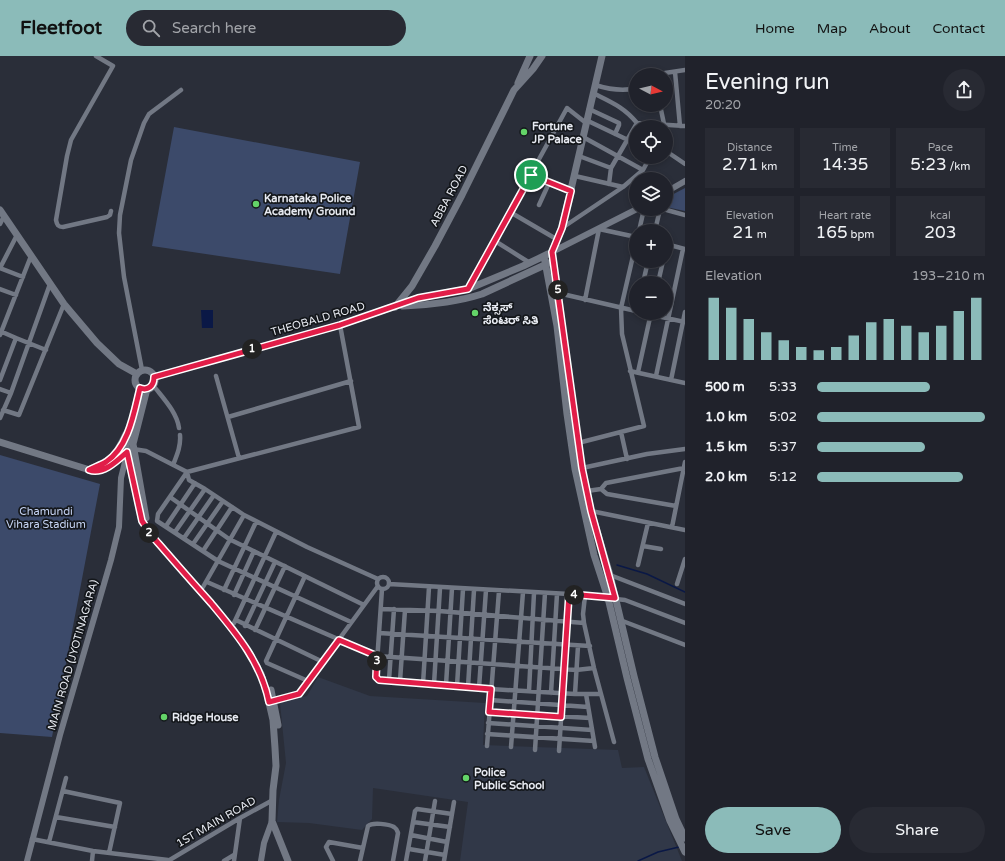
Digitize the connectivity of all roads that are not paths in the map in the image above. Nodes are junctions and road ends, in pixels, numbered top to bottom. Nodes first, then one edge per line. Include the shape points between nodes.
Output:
1 (96, 56) edge
2 (530, 56) edge
3 (542, 56) edge
4 (602, 56) edge
5 (685, 70) edge
6 (675, 72) joint
7 (595, 85) junction
8 (629, 89) edge
9 (181, 90) dead end
10 (514, 90) junction
11 (593, 93) junction
12 (589, 109) junction
13 (635, 120) edge
14 (586, 122) junction
15 (683, 126) edge
16 (615, 134) junction
17 (583, 137) junction
18 (628, 140) joint
19 (579, 156) junction
20 (673, 156) edge
21 (618, 157) junction
22 (646, 164) edge
23 (685, 164) edge
24 (611, 168) junction
25 (643, 170) junction
26 (531, 175) junction
27 (575, 176) junction
28 (685, 180) edge
29 (549, 183) junction
30 (609, 184) junction
31 (623, 187) junction
32 (673, 188) edge
33 (571, 191) junction
34 (539, 205) dead end
35 (111, 211) dead end
36 (673, 211) edge
37 (510, 212) junction
38 (2, 213) edge
39 (629, 213) edge
40 (685, 214) edge
41 (0, 224) edge
42 (562, 228) junction
43 (599, 229) junction
44 (17, 235) junction
45 (629, 235) edge
46 (558, 240) junction
47 (495, 241) junction
48 (673, 247) edge
49 (684, 249) edge
50 (552, 252) junction
51 (31, 256) junction
52 (544, 256) junction
53 (554, 261) junction
54 (530, 263) junction
55 (546, 264) junction
56 (0, 268) edge
57 (630, 268) edge
58 (23, 277) junction
59 (50, 284) junction
60 (0, 289) edge
61 (468, 289) junction
62 (558, 293) junction
63 (16, 295) junction
64 (673, 296) edge
65 (586, 300) junction
66 (64, 304) junction
67 (395, 307) junction
68 (621, 308) junction
69 (629, 310) edge
70 (685, 312) edge
71 (673, 319) edge
72 (650, 320) edge
73 (668, 320) edge
74 (684, 322) edge
75 (340, 325) junction
76 (0, 332) edge
77 (16, 338) junction
78 (28, 342) junction
79 (46, 350) junction
80 (630, 371) junction
81 (638, 372) junction
82 (138, 374) junction
83 (216, 376) dead end
84 (656, 376) junction
85 (0, 380) edge
86 (671, 380) junction
87 (352, 381) junction
88 (685, 383) edge
89 (148, 385) junction
90 (0, 389) edge
91 (11, 393) junction
92 (1, 414) edge
93 (228, 417) junction
94 (131, 425) junction
95 (179, 428) dead end
96 (621, 432) junction
97 (180, 435) dead end
98 (0, 442) edge
99 (578, 443) junction
100 (685, 449) edge
101 (130, 451) junction
102 (239, 458) junction
103 (627, 459) junction
104 (685, 462) edge
105 (173, 465) junction
106 (582, 468) junction
107 (684, 468) junction
108 (89, 470) junction
109 (186, 472) junction
110 (195, 483) junction
111 (205, 489) junction
112 (601, 489) junction
113 (682, 490) edge
114 (587, 491) junction
115 (214, 496) junction
116 (170, 497) junction
117 (224, 501) junction
118 (180, 504) junction
119 (676, 506) junction
120 (232, 507) junction
121 (190, 511) junction
122 (591, 511) junction
123 (244, 515) junction
124 (199, 517) junction
125 (256, 522) junction
126 (648, 523) junction
127 (208, 524) junction
128 (166, 526) junction
129 (672, 527) junction
130 (217, 530) junction
131 (685, 530) edge
132 (175, 532) junction
133 (276, 532) junction
134 (184, 538) junction
135 (230, 539) junction
136 (193, 544) junction
137 (244, 546) junction
138 (643, 546) junction
139 (661, 549) dead end
140 (203, 551) junction
141 (254, 552) junction
142 (265, 557) junction
143 (685, 559) edge
144 (218, 561) junction
145 (275, 562) junction
146 (638, 565) dead end
147 (285, 566) junction
148 (234, 568) junction
149 (244, 573) junction
150 (610, 575) junction
151 (305, 576) junction
152 (255, 578) junction
153 (378, 579) junction
154 (265, 582) junction
155 (389, 584) junction
156 (677, 584) dead end
157 (205, 585) junction
158 (275, 587) junction
159 (380, 587) junction
160 (429, 587) junction
161 (440, 588) junction
162 (452, 588) junction
163 (463, 589) junction
164 (224, 590) junction
165 (474, 590) junction
166 (486, 590) junction
167 (499, 591) junction
168 (524, 592) junction
169 (534, 593) junction
170 (545, 593) junction
171 (557, 594) junction
172 (569, 594) junction
173 (234, 595) junction
174 (585, 596) junction
175 (296, 597) junction
176 (612, 598) junction
177 (245, 600) junction
178 (256, 604) junction
179 (685, 604) edge
180 (364, 605) junction
181 (266, 608) junction
182 (381, 609) junction
183 (394, 609) junction
184 (406, 610) junction
185 (428, 611) junction
186 (439, 612) junction
187 (450, 613) junction
188 (461, 613) junction
189 (473, 614) junction
190 (484, 615) junction
191 (497, 616) junction
192 (286, 617) junction
193 (521, 617) junction
194 (533, 618) junction
195 (544, 619) junction
196 (620, 620) junction
197 (556, 621) junction
198 (235, 622) junction
199 (351, 622) junction
200 (568, 622) junction
201 (584, 623) junction
202 (685, 623) edge
203 (246, 626) junction
204 (255, 630) junction
205 (379, 633) junction
206 (392, 634) junction
207 (404, 635) junction
208 (426, 636) junction
209 (437, 636) junction
210 (449, 637) junction
211 (460, 638) junction
212 (471, 638) junction
213 (482, 639) junction
214 (276, 640) junction
215 (339, 640) junction
216 (495, 640) junction
217 (519, 642) junction
218 (531, 643) junction
219 (542, 644) junction
220 (554, 644) junction
221 (566, 645) junction
222 (685, 645) edge
223 (578, 646) junction
224 (590, 646) junction
225 (377, 656) junction
226 (391, 657) junction
227 (402, 658) junction
228 (424, 659) junction
229 (436, 660) junction
230 (448, 661) junction
231 (322, 662) junction
232 (458, 662) junction
233 (469, 663) junction
234 (480, 663) junction
235 (492, 664) junction
236 (518, 666) junction
237 (530, 667) junction
238 (541, 668) junction
239 (594, 668) junction
240 (552, 669) junction
241 (564, 669) junction
242 (576, 670) junction
243 (389, 680) junction
244 (308, 681) junction
245 (400, 681) junction
246 (423, 684) junction
247 (434, 684) junction
248 (446, 685) junction
249 (457, 686) junction
250 (468, 687) junction
251 (479, 688) junction
252 (491, 689) junction
253 (516, 691) junction
254 (529, 692) junction
255 (539, 692) junction
256 (551, 693) junction
257 (563, 694) junction
258 (575, 694) junction
259 (586, 694) junction
260 (601, 694) junction
261 (490, 700) junction
262 (271, 701) junction
263 (515, 702) junction
264 (538, 704) junction
265 (562, 706) junction
266 (588, 707) junction
267 (489, 712) junction
268 (514, 714) junction
269 (538, 715) junction
270 (561, 717) junction
271 (590, 718) junction
272 (488, 723) junction
273 (513, 725) junction
274 (537, 727) junction
275 (560, 728) junction
276 (592, 730) junction
277 (488, 734) junction
278 (512, 736) junction
279 (536, 738) junction
280 (559, 740) junction
281 (594, 741) junction
282 (614, 742) dead end
283 (486, 746) dead end
284 (511, 747) dead end
285 (595, 747) dead end
286 (535, 750) dead end
287 (558, 750) dead end
288 (66, 778) dead end
289 (63, 791) junction
290 (273, 799) junction
291 (436, 801) dead end
292 (454, 802) dead end
293 (434, 811) junction
294 (452, 814) junction
295 (56, 817) junction
296 (240, 818) junction
297 (272, 821) junction
298 (413, 822) junction
299 (431, 824) junction
300 (115, 827) junction
301 (450, 827) junction
302 (411, 835) junction
303 (429, 838) junction
304 (683, 838) edge
305 (32, 839) junction
306 (49, 842) junction
307 (447, 842) junction
308 (363, 848) junction
309 (409, 849) junction
310 (93, 851) junction
311 (426, 852) junction
312 (685, 852) edge
313 (109, 853) junction
314 (122, 855) junction
315 (234, 855) junction
316 (445, 855) junction
317 (27, 861) edge
318 (92, 861) edge
319 (122, 861) edge
320 (168, 861) edge
321 (224, 861) edge
322 (234, 861) edge
323 (261, 861) edge
324 (288, 861) edge
325 (333, 861) edge
326 (360, 861) edge
327 (392, 861) edge
328 (406, 861) edge
329 (424, 861) edge
330 (444, 861) edge

1 - 35 street via 113,66 71,140 66,156 56,224 63,227 107,217
2 - 10 main road, ABBA ROAD
3 - 10 main road, ABBA ROAD
4 - 7 main road
5 - 6 street
6 - 15 street
7 - 8 street via 616,90
7 - 11 main road
9 - 82 street via 149,114 144,122 131,160 120,215 119,234
10 - 67 main road, ABBA ROAD via 435,246 412,286
11 - 12 main road
11 - 13 street via 629,113
12 - 14 main road
12 - 16 street via 619,123
14 - 16 street
14 - 17 main road
14 - 26 street via 567,108
16 - 18 street
17 - 19 main road
17 - 21 street
18 - 21 street
19 - 24 street
19 - 27 main road
20 - 23 street
21 - 24 street
21 - 25 street
22 - 25 street
24 - 30 street
25 - 31 street
26 - 29 street
26 - 37 street
27 - 30 street
27 - 33 main road
28 - 32 street
29 - 33 street
29 - 34 street
30 - 31 street
31 - 42 street
33 - 42 main road
36 - 40 street
37 - 46 street
37 - 47 street
38 - 41 street
38 - 44 main road
39 - 43 street
42 - 46 main road
43 - 45 street
43 - 50 street
43 - 65 street
44 - 51 main road
44 - 56 street
46 - 50 main road
47 - 54 street
47 - 61 street
48 - 49 street
49 - 64 street
50 - 52 main road, THEOBALD ROAD
50 - 53 main road
51 - 58 street
51 - 59 main road
52 - 54 main road, THEOBALD ROAD
52 - 55 main road
53 - 55 main road, THEOBALD ROAD
53 - 62 main road
54 - 61 main road, THEOBALD ROAD
55 - 67 main road, THEOBALD ROAD via 482,294 432,304
55 - 176 main road via 575,469 594,555
56 - 58 street
57 - 68 street
58 - 63 street
59 - 66 main road
59 - 78 street
60 - 63 street
61 - 67 main road, THEOBALD ROAD via 418,298
62 - 65 street
62 - 99 main road
63 - 76 street
65 - 68 street
66 - 79 street
66 - 82 main road via 123,370
67 - 75 main road, THEOBALD ROAD
68 - 69 street
68 - 80 street via 622,334
70 - 74 street
71 - 74 street
72 - 81 street
73 - 84 street
74 - 86 street
75 - 87 street
75 - 89 main road, THEOBALD ROAD
76 - 77 street
77 - 78 street
77 - 85 street
78 - 79 street
78 - 91 street
79 - 92 street via 19,415
80 - 81 street
80 - 96 street via 644,426
81 - 84 street
82 - 89 main road via 137,385
82 - 89 main road via 150,371
83 - 93 street
84 - 86 street
86 - 88 street
87 - 93 street
87 - 102 street via 359,427
89 - 94 main road
89 - 95 street via 171,409
89 - 101 main road
90 - 91 street
91 - 92 street
93 - 102 street
94 - 101 main road via 126,445
94 - 108 main road via 113,456
96 - 99 street
96 - 103 street
97 - 105 street via 179,451
98 - 108 main road
99 - 106 main road
100 - 103 street
101 - 105 street via 146,451
101 - 108 main road via 105,469
101 - 157 main road via 147,519 157,535
101 - 262 main road via 140,515 145,526 236,634 261,674
101 - 305 street, MAIN ROAD (JYOTINAGARA) via 121,478 119,527
102 - 109 street
103 - 106 street
104 - 107 street
105 - 109 street
106 - 114 main road
107 - 112 street via 606,483
107 - 113 street
109 - 110 street via 189,480
109 - 116 street
110 - 111 street
110 - 118 street
111 - 115 street
111 - 121 street
112 - 114 street
112 - 119 street via 607,494
113 - 119 street
114 - 122 main road
115 - 117 street
115 - 124 street
116 - 118 street
116 - 128 street via 157,516 157,521
117 - 120 street
117 - 127 street
118 - 121 street
118 - 128 street
119 - 129 street
120 - 123 street
120 - 130 street
121 - 124 street
121 - 132 street
122 - 126 street
122 - 150 main road
123 - 125 street
123 - 135 street
124 - 127 street
124 - 134 street
125 - 133 street
125 - 137 street
126 - 129 street
126 - 138 street
127 - 130 street
127 - 136 street
128 - 132 street
129 - 131 street
130 - 135 street
130 - 140 street
132 - 134 street
133 - 142 street
133 - 153 street
134 - 136 street
135 - 137 street
135 - 144 street
136 - 140 street
137 - 141 street
137 - 148 street
138 - 139 street
138 - 146 street
140 - 144 street
141 - 142 street
141 - 149 street
142 - 145 street
142 - 152 street
143 - 156 street
144 - 148 street
144 - 157 street
145 - 147 street
145 - 154 street
147 - 151 street
147 - 158 street
148 - 149 street
148 - 164 street
149 - 152 street
149 - 173 street
150 - 176 main road
150 - 179 street
151 - 175 street
151 - 180 street
152 - 154 street
152 - 177 street
153 - 155 street via 384,576
153 - 159 street via 377,584
154 - 158 street
154 - 178 street
155 - 159 street via 385,588
155 - 160 street
157 - 164 street
157 - 198 main road
158 - 175 street
158 - 181 street
159 - 180 street
159 - 182 street
160 - 161 street
160 - 185 street
161 - 162 street
161 - 186 street
162 - 163 street
162 - 187 street
163 - 165 street
163 - 188 street
164 - 173 street
165 - 166 street
165 - 189 street
166 - 167 street
166 - 190 street
167 - 168 street
167 - 191 street
168 - 169 street
168 - 193 street
169 - 170 street
169 - 194 street
170 - 171 street
170 - 195 street
171 - 172 street
171 - 197 street
172 - 174 street
172 - 200 street
173 - 177 street
174 - 176 street
174 - 201 street
175 - 192 street
175 - 199 street
176 - 196 main road
176 - 202 street via 625,600
176 - 304 main road via 625,671 648,759 670,822
177 - 178 street
177 - 198 street
178 - 181 street
178 - 203 street
180 - 199 street
181 - 192 street
181 - 204 street
182 - 183 street
182 - 205 street
183 - 184 street
183 - 206 street
184 - 185 street
184 - 207 street
185 - 186 street
185 - 208 street
186 - 187 street
186 - 209 street
187 - 188 street
187 - 210 street
188 - 189 street
188 - 211 street
189 - 190 street
189 - 212 street
190 - 191 street
190 - 213 street
191 - 193 street
191 - 216 street
192 - 214 street
192 - 215 street
193 - 194 street
193 - 217 street
194 - 195 street
194 - 218 street
195 - 197 street
195 - 219 street
196 - 222 street
196 - 304 main road via 655,757
197 - 200 street
197 - 220 street
198 - 203 street
198 - 262 main road via 266,673
199 - 215 street
200 - 201 street
200 - 221 street
201 - 224 street
203 - 204 street
204 - 214 street
205 - 206 street
205 - 225 street
206 - 207 street
206 - 226 street
207 - 208 street
207 - 227 street
208 - 209 street
208 - 228 street
209 - 210 street
209 - 229 street
210 - 211 street
210 - 230 street
211 - 212 street
211 - 232 street
212 - 213 street
212 - 233 street
213 - 216 street
213 - 234 street
214 - 231 street
214 - 244 street via 266,662
215 - 225 street
215 - 231 street
216 - 217 street
216 - 235 street
217 - 218 street
217 - 236 street
218 - 219 street
218 - 237 street
219 - 220 street
219 - 238 street
220 - 221 street
220 - 240 street
221 - 223 street
221 - 241 street
223 - 224 street
223 - 242 street
224 - 239 street
225 - 226 street
225 - 243 street via 376,677 379,680
226 - 227 street
226 - 243 street
227 - 228 street
227 - 245 street
228 - 229 street
228 - 246 street
229 - 230 street
229 - 247 street
230 - 232 street
230 - 248 street
231 - 244 street
232 - 233 street
232 - 249 street
233 - 234 street
233 - 250 street
234 - 235 street
234 - 251 street
235 - 236 street
235 - 252 street
236 - 237 street
236 - 253 street
237 - 238 street
237 - 254 street
238 - 240 street
238 - 255 street
239 - 242 street
239 - 260 street
240 - 241 street
240 - 256 street
241 - 242 street
241 - 257 street
242 - 258 street
243 - 245 street
244 - 262 street via 299,694
245 - 246 street
246 - 247 street
247 - 248 street
248 - 249 street
249 - 250 street
250 - 251 street
251 - 252 street
252 - 253 street
252 - 261 street
253 - 254 street
253 - 263 street
254 - 255 street
255 - 256 street
255 - 264 street
256 - 257 street
257 - 258 street
257 - 265 street
258 - 259 street
259 - 260 street
259 - 266 street
260 - 282 street
261 - 263 street
261 - 267 street
262 - 290 main road via 278,719 280,764
263 - 264 street
263 - 268 street
264 - 265 street
264 - 269 street
265 - 266 street
265 - 270 street
266 - 271 street
267 - 268 street
267 - 272 street
268 - 269 street
268 - 273 street
269 - 270 street
269 - 274 street
270 - 271 street
270 - 275 street
271 - 276 street
272 - 273 street
272 - 277 street
273 - 274 street
273 - 278 street
274 - 275 street
274 - 279 street
275 - 276 street
275 - 280 street
276 - 281 street
277 - 278 street
277 - 283 street
278 - 279 street
278 - 284 street
279 - 280 street
279 - 286 street
280 - 281 street
280 - 287 street
281 - 285 street
288 - 289 street
289 - 295 street
289 - 300 street via 120,803
290 - 296 street, 1ST MAIN ROAD
290 - 297 main road
291 - 293 street
292 - 294 street
293 - 294 street
293 - 298 street via 417,809
293 - 299 street
294 - 301 street
295 - 300 street
295 - 306 street
296 - 315 street
296 - 320 street, 1ST MAIN ROAD
297 - 323 street
297 - 324 main road
298 - 299 street
298 - 302 street
299 - 301 street
299 - 303 street
300 - 313 street
301 - 307 street
302 - 303 street
302 - 309 street
303 - 307 street
303 - 311 street
304 - 312 main road
305 - 306 street
305 - 317 street, MAIN ROAD (JYOTINAGARA)
306 - 310 street
307 - 316 street
308 - 325 street via 329,842 326,847
308 - 326 street
308 - 327 street via 369,824 393,826 398,833
309 - 311 street
309 - 328 street
310 - 313 street
310 - 318 street
311 - 316 street
311 - 329 street
313 - 314 street
314 - 319 street
314 - 320 street
315 - 321 street
315 - 322 street
316 - 330 street

